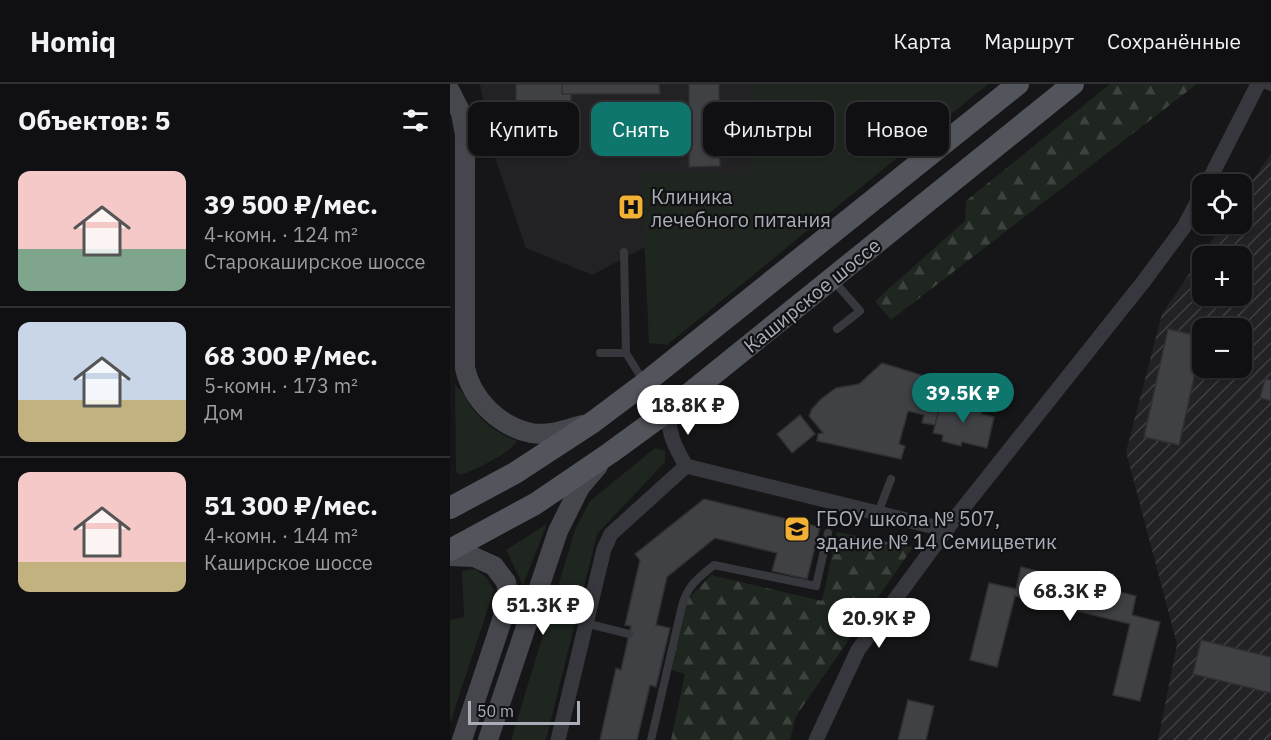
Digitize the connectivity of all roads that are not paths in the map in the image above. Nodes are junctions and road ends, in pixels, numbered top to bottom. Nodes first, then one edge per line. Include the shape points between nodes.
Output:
1 (1018, 84) edge
2 (1073, 84) edge
3 (1258, 84) edge
4 (1263, 84) edge
5 (1271, 87) edge
6 (450, 91) edge
7 (1212, 174) edge
8 (1192, 212) edge
9 (624, 252) dead end
10 (832, 279) junction
11 (837, 329) dead end
12 (626, 353) junction
13 (600, 354) dead end
14 (645, 383) junction
15 (669, 410) junction
16 (593, 422) junction
17 (610, 453) junction
18 (686, 466) junction
19 (891, 479) dead end
20 (450, 508) edge
21 (878, 513) junction
22 (947, 530) junction
23 (828, 533) dead end
24 (450, 550) edge
25 (450, 556) edge
26 (585, 623) junction
27 (630, 634) dead end
28 (462, 740) edge
29 (488, 740) edge
30 (558, 740) edge
31 (651, 740) edge
32 (816, 740) edge

1 - 14 main road, Каширское шоссе
2 - 10 main road, Каширское шоссе
3 - 7 street
4 - 5 lane
6 - 16 main road via 461,113 465,135 465,368 472,389 500,419 531,433 563,431
8 - 22 street via 1144,281
9 - 12 lane
10 - 11 lane via 860,310
10 - 15 main road, Каширское шоссе
12 - 13 lane
12 - 14 lane
14 - 16 main road, Каширское шоссе
15 - 17 main road, Каширское шоссе
15 - 18 street via 671,440
16 - 20 main road, Каширское шоссе via 515,473
17 - 24 main road, Каширское шоссе via 534,504
17 - 29 main road via 580,487 562,521
18 - 21 street
18 - 26 street via 611,534
19 - 21 lane
21 - 22 street
22 - 32 street via 858,650
23 - 31 lane via 816,586 714,566 693,582 686,592 670,644
25 - 28 main road via 474,557 494,566 503,576 508,593
26 - 27 lane
26 - 30 street

